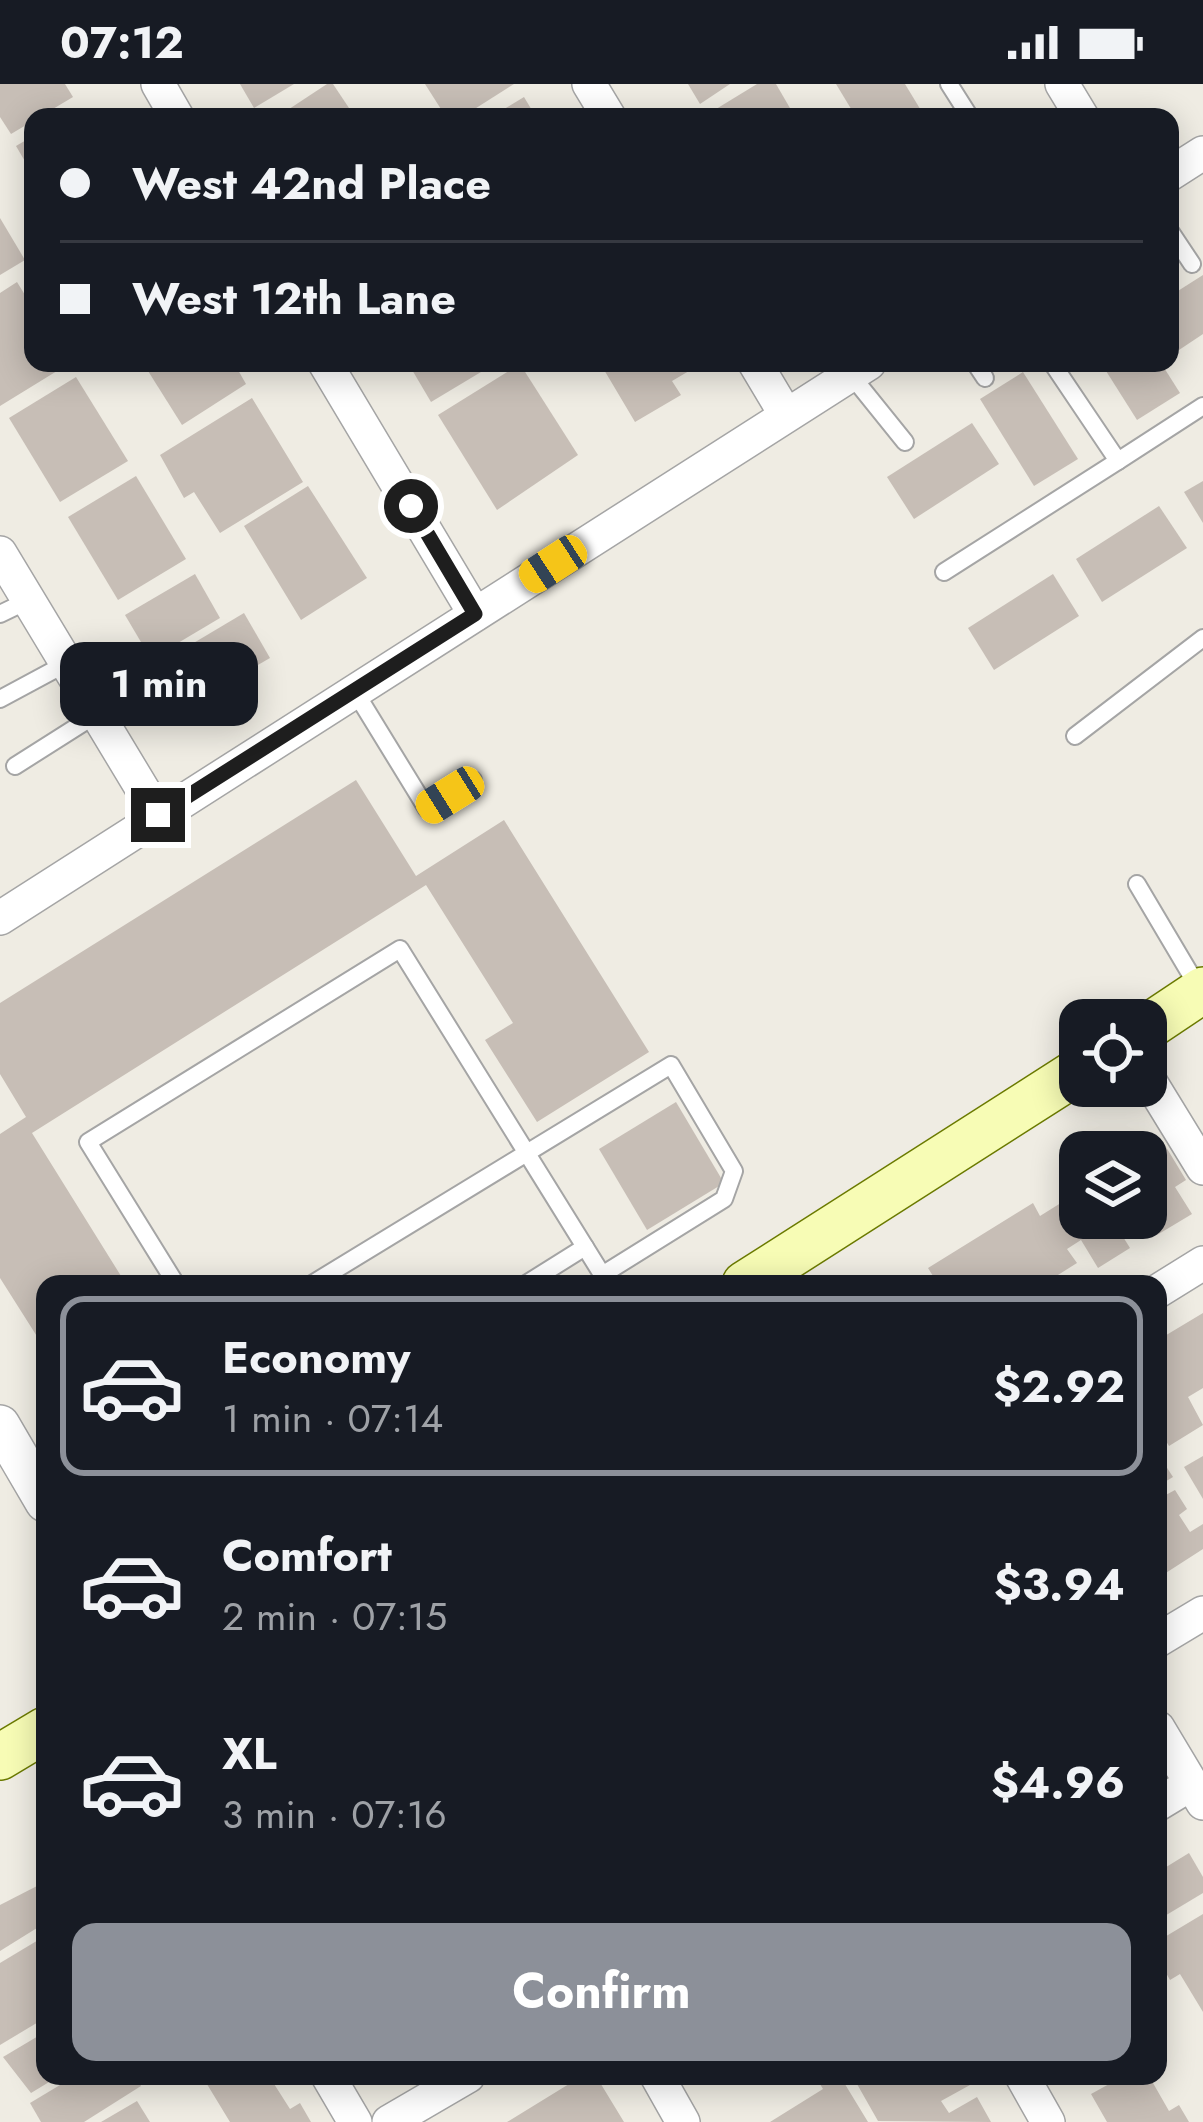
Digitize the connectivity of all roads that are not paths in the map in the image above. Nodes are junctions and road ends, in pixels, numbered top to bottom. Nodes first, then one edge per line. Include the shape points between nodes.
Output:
1 (1179, 244) edge
2 (1192, 264) dead end
3 (330, 372) edge
4 (759, 372) edge
5 (855, 372) edge
6 (862, 372) edge
7 (1058, 372) edge
8 (1203, 406) edge
9 (786, 416) junction
10 (905, 442) dead end
11 (1118, 461) junction
12 (0, 553) edge
13 (944, 572) dead end
14 (14, 607) edge
15 (475, 614) junction
16 (1203, 638) edge
17 (67, 663) junction
18 (354, 690) junction
19 (0, 699) edge
20 (97, 714) junction
21 (1075, 736) dead end
22 (15, 766) dead end
23 (473, 780) dead end
24 (158, 815) junction
25 (1137, 884) dead end
26 (0, 918) edge
27 (1202, 991) edge
28 (1167, 1014) edge
29 (1059, 1083) edge
30 (1166, 1107) edge
31 (526, 1153) junction
32 (1203, 1168) edge
33 (585, 1247) junction
34 (1203, 1263) edge
35 (170, 1275) edge
36 (327, 1275) edge
37 (540, 1275) edge
38 (602, 1275) edge
39 (611, 1275) edge
40 (759, 1275) edge
41 (1167, 1285) edge
42 (12, 1444) edge
43 (36, 1486) edge
44 (1203, 1613) edge
45 (1167, 1635) edge
46 (36, 1735) edge
47 (1167, 1743) edge
48 (0, 1757) edge
49 (1197, 1794) edge
50 (1167, 1802) edge
51 (333, 2085) edge
52 (453, 2085) edge
53 (662, 2085) edge
54 (1027, 2085) edge
55 (356, 2122) edge
56 (389, 2122) edge
57 (683, 2122) edge
58 (1048, 2122) edge

1 - 2 lane
3 - 15 street
4 - 9 street
5 - 9 street
6 - 10 lane
7 - 11 lane
8 - 11 lane
9 - 15 street
11 - 13 lane
12 - 14 street
14 - 17 street
15 - 18 street
16 - 21 lane
17 - 19 lane
17 - 20 street
18 - 23 lane via 427,809
18 - 24 street
20 - 22 lane
20 - 24 street
24 - 26 street
25 - 27 lane
27 - 28 main road
29 - 40 main road
30 - 32 street
31 - 33 lane
31 - 35 lane via 400,949 88,1142
31 - 36 lane
31 - 39 lane via 670,1065 734,1171 724,1199
33 - 37 lane
33 - 38 lane
34 - 41 street
42 - 43 street
44 - 45 street
46 - 48 main road
47 - 49 street
49 - 50 street
51 - 55 street
52 - 56 street
53 - 57 street
54 - 58 street

